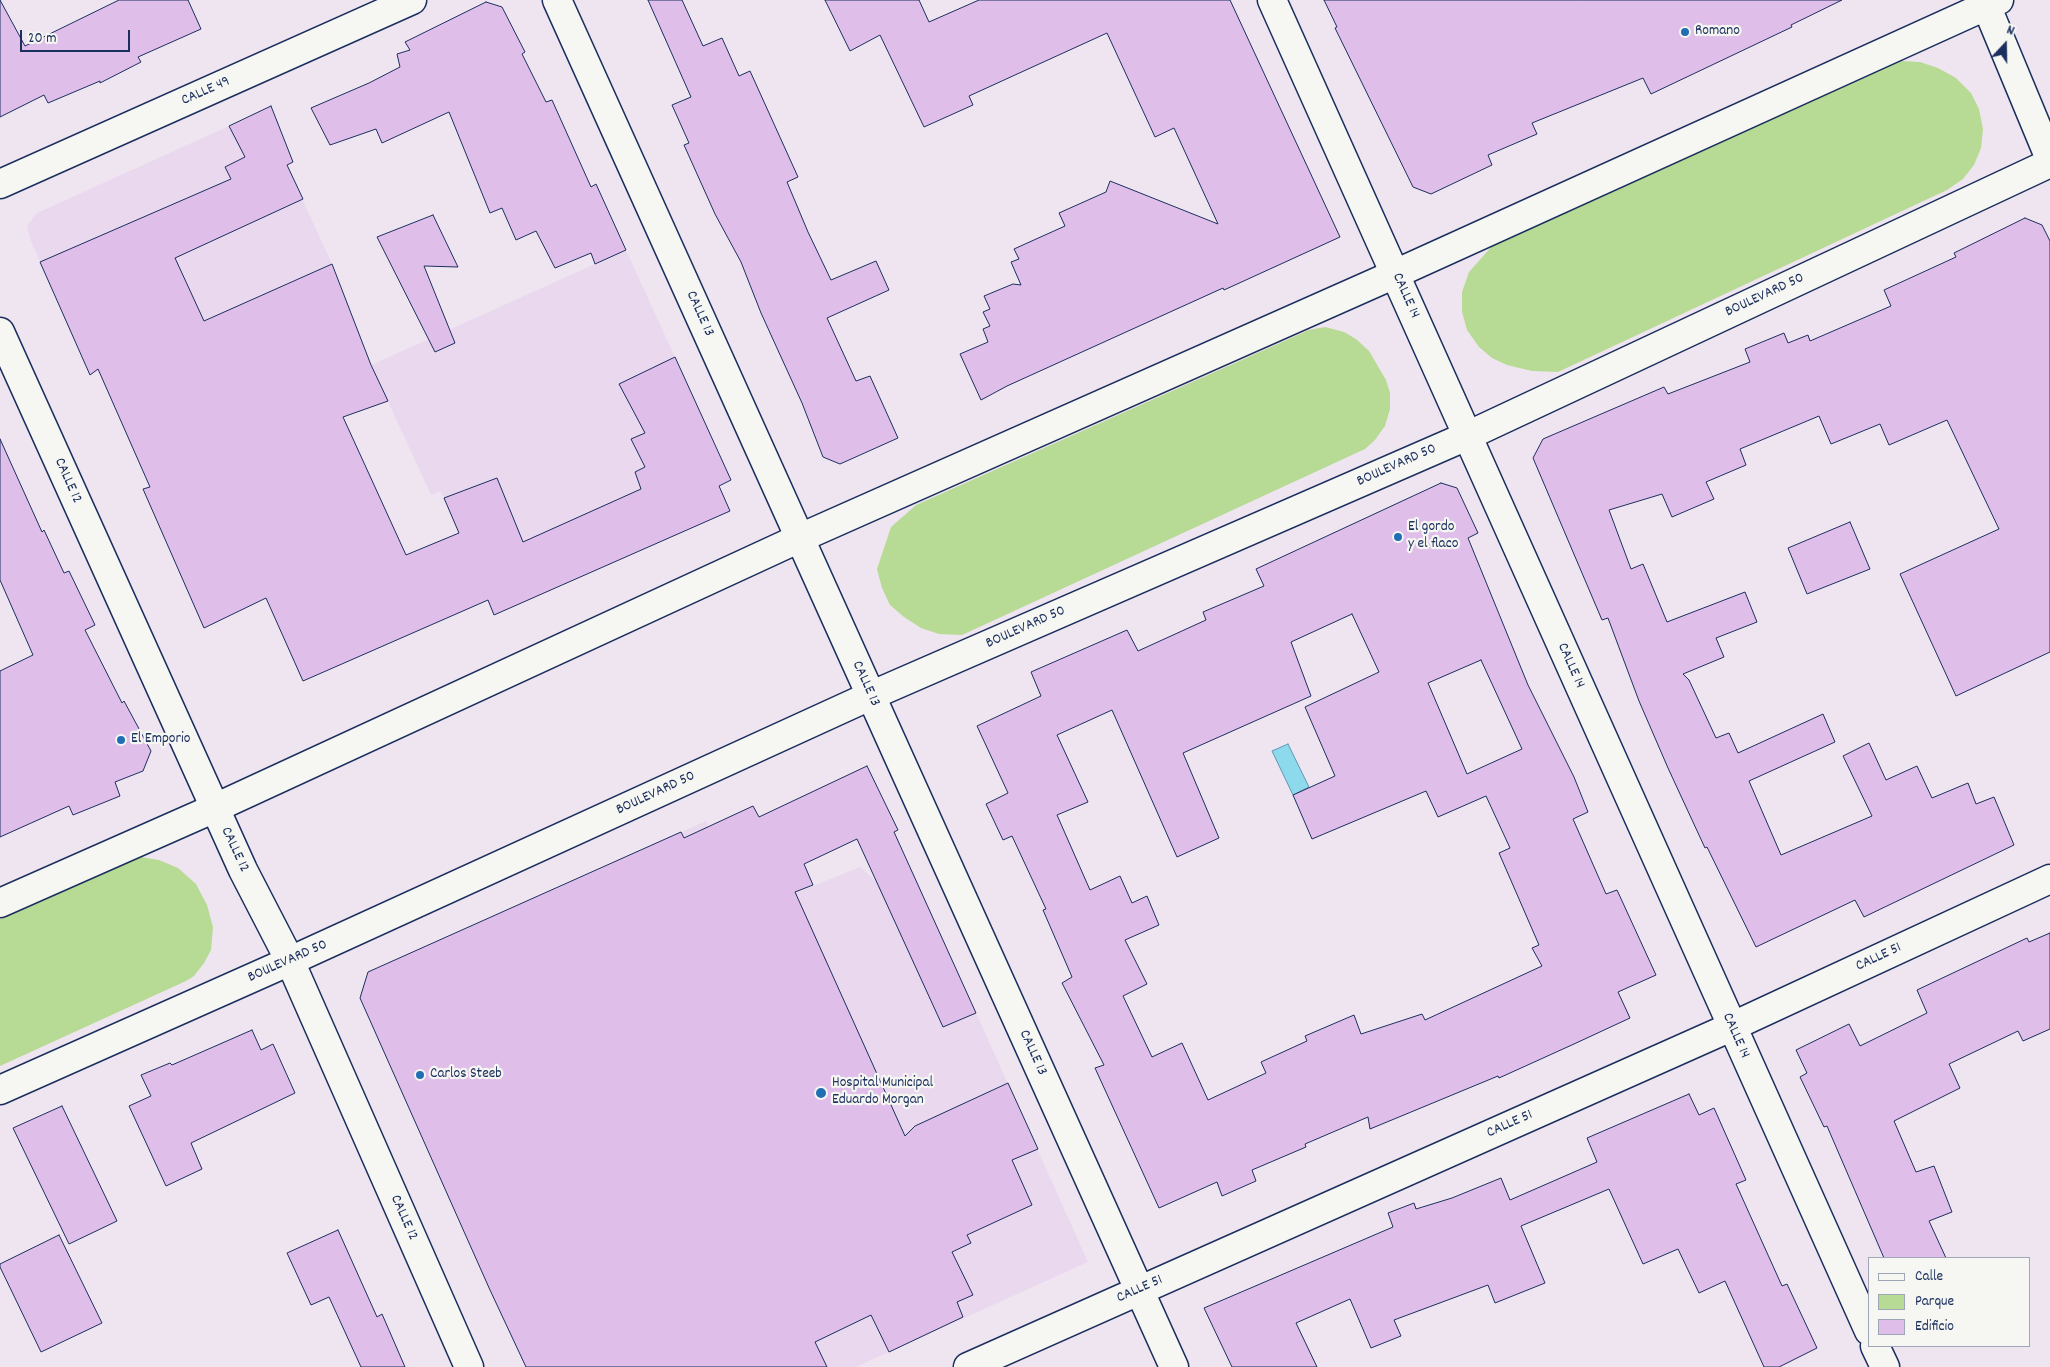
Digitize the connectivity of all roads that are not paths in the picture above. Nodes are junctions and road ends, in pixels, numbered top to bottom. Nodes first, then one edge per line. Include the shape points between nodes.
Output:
1 (412, 0) edge
2 (557, 0) edge
3 (1272, 0) edge
4 (1990, 2) edge
5 (2050, 161) edge
6 (0, 184) edge
7 (1395, 274) junction
8 (0, 332) edge
9 (1467, 436) junction
10 (800, 538) junction
11 (870, 696) junction
12 (215, 808) junction
13 (2050, 879) edge
14 (0, 903) edge
15 (290, 961) junction
16 (1731, 1027) junction
17 (0, 1090) edge
18 (1140, 1290) junction
19 (1868, 1329) edge
20 (1875, 1347) edge
21 (469, 1367) edge
22 (968, 1367) edge
23 (1174, 1367) edge
24 (1885, 1367) edge

1 - 6 street, CALLE 49
2 - 10 street, CALLE 13
3 - 7 street, CALLE 14
4 - 5 street
4 - 7 street
5 - 9 street, BOULEVARD 50
7 - 9 street, CALLE 14
7 - 10 street
8 - 12 street, CALLE 12
9 - 11 street, BOULEVARD 50
9 - 16 street, CALLE 14
10 - 11 street, CALLE 13
10 - 12 street
11 - 15 street, BOULEVARD 50
11 - 18 street, CALLE 13
12 - 14 street
12 - 15 street, CALLE 12
13 - 16 street, CALLE 51
15 - 17 street, BOULEVARD 50
15 - 21 street, CALLE 12
16 - 18 street, CALLE 51
16 - 19 street, CALLE 14
18 - 22 street, CALLE 51
18 - 23 street, CALLE 13
20 - 24 street

